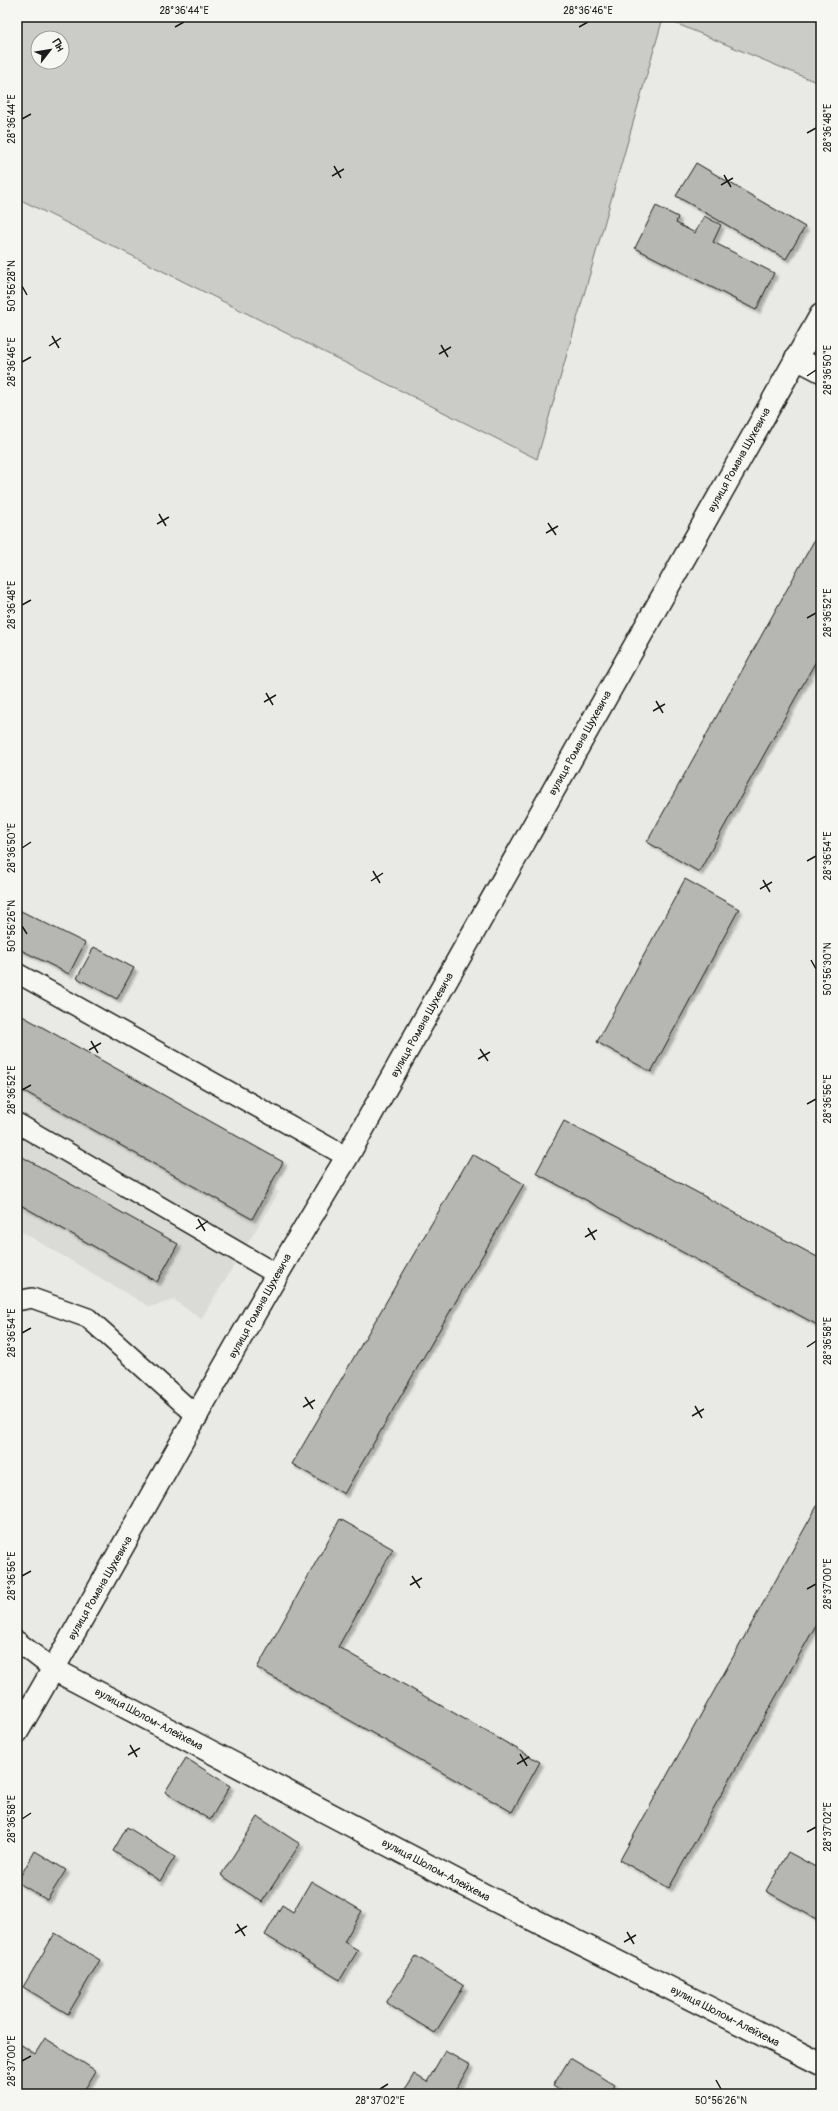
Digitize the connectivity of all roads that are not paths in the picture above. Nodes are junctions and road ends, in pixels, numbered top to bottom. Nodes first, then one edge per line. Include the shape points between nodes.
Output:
1 (821, 315) edge
2 (796, 358) junction
3 (821, 371) edge
4 (17, 973) edge
5 (17, 1123) edge
6 (347, 1157) junction
7 (276, 1274) junction
8 (22, 1296) edge
9 (198, 1417) junction
10 (17, 1641) edge
11 (53, 1669) junction
12 (17, 1732) edge
13 (821, 2064) edge

1 - 2 street, вулиця Романа Шухевича
2 - 3 street
2 - 6 street, вулиця Романа Шухевича
4 - 6 lane
5 - 7 lane
6 - 7 street, вулиця Романа Шухевича
7 - 9 street, вулиця Романа Шухевича
8 - 9 lane via 88,1318
9 - 11 street, вулиця Романа Шухевича
10 - 11 lane
11 - 12 street, вулиця Романа Шухевича
11 - 13 street, вулиця Шолом-Алейхема via 486,1896

